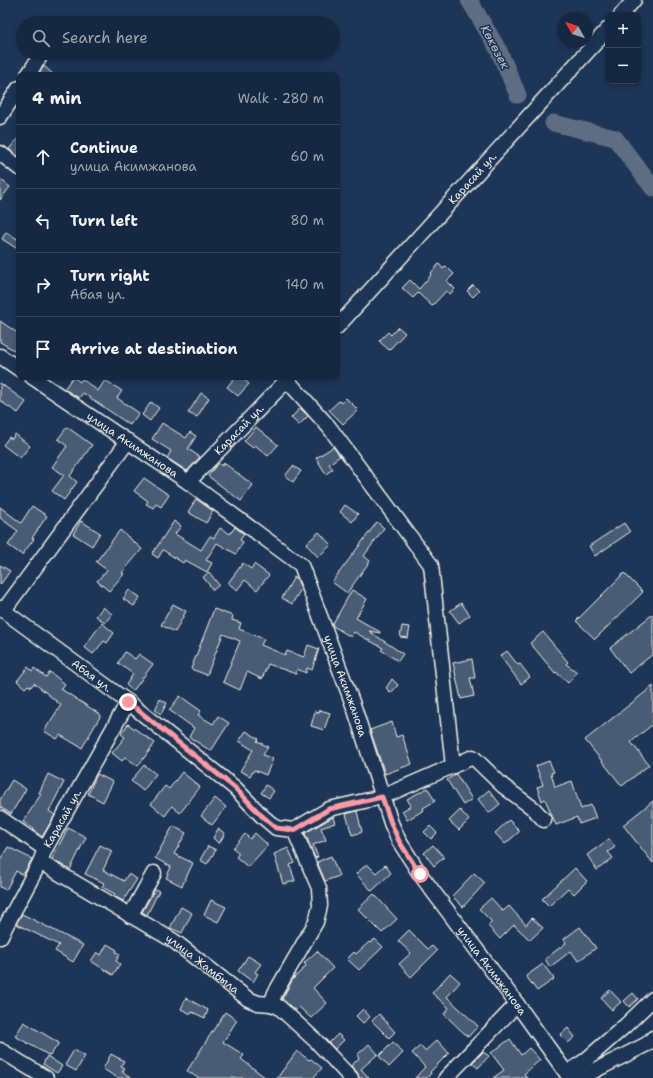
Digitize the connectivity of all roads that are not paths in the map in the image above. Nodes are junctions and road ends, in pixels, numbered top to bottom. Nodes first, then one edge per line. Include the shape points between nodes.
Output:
1 (634, 0) edge
2 (624, 12) edge
3 (605, 32) edge
4 (38, 60) edge
5 (30, 72) edge
6 (16, 93) edge
7 (0, 117) edge
8 (0, 154) edge
9 (16, 166) edge
10 (340, 324) edge
11 (0, 356) edge
12 (16, 367) edge
13 (36, 380) edge
14 (286, 380) edge
15 (290, 380) edge
16 (128, 441) junction
17 (188, 482) junction
18 (2, 609) edge
19 (128, 702) junction
20 (453, 766) junction
21 (382, 797) junction
22 (0, 818) edge
23 (544, 820) dead end
24 (294, 830) junction
25 (45, 849) junction
26 (40, 862) junction
27 (154, 873) dead end
28 (130, 916) junction
29 (0, 937) edge
30 (653, 999) edge
31 (271, 1004) junction
32 (517, 1004) junction
33 (653, 1038) edge
34 (0, 1050) edge
35 (568, 1076) edge
36 (46, 1078) edge
37 (351, 1078) edge
38 (446, 1078) edge
39 (580, 1078) edge

1 - 2 street
3 - 10 street, Карасай ул.
4 - 5 street
6 - 7 street
8 - 9 street
11 - 12 street
13 - 16 street, улица Акимжанова
14 - 17 street, Карасай ул.
15 - 20 street via 329,427 431,565
16 - 17 street, улица Акимжанова
16 - 18 street
17 - 21 street, улица Акимжанова via 300,564 355,710
18 - 19 street, Абая ул.
19 - 24 street, Абая ул. via 235,788 276,828
19 - 25 street, Карасай ул.
20 - 21 street
20 - 23 street via 473,757
21 - 24 street via 329,809
21 - 32 street, улица Акимжанова via 399,841 420,874
22 - 25 street
24 - 31 street via 319,888 320,906 316,922
25 - 26 street, Карасай ул.
26 - 28 street, улица Жамбыла
26 - 29 street, Карасай ул.
27 - 28 street
28 - 31 street, улица Жамбыла via 174,941 248,999
30 - 35 street
31 - 37 street, улица Жамбыла via 279,1007 316,1041
32 - 35 street, улица Акимжанова
32 - 38 street
33 - 39 street via 647,1044
34 - 36 street

